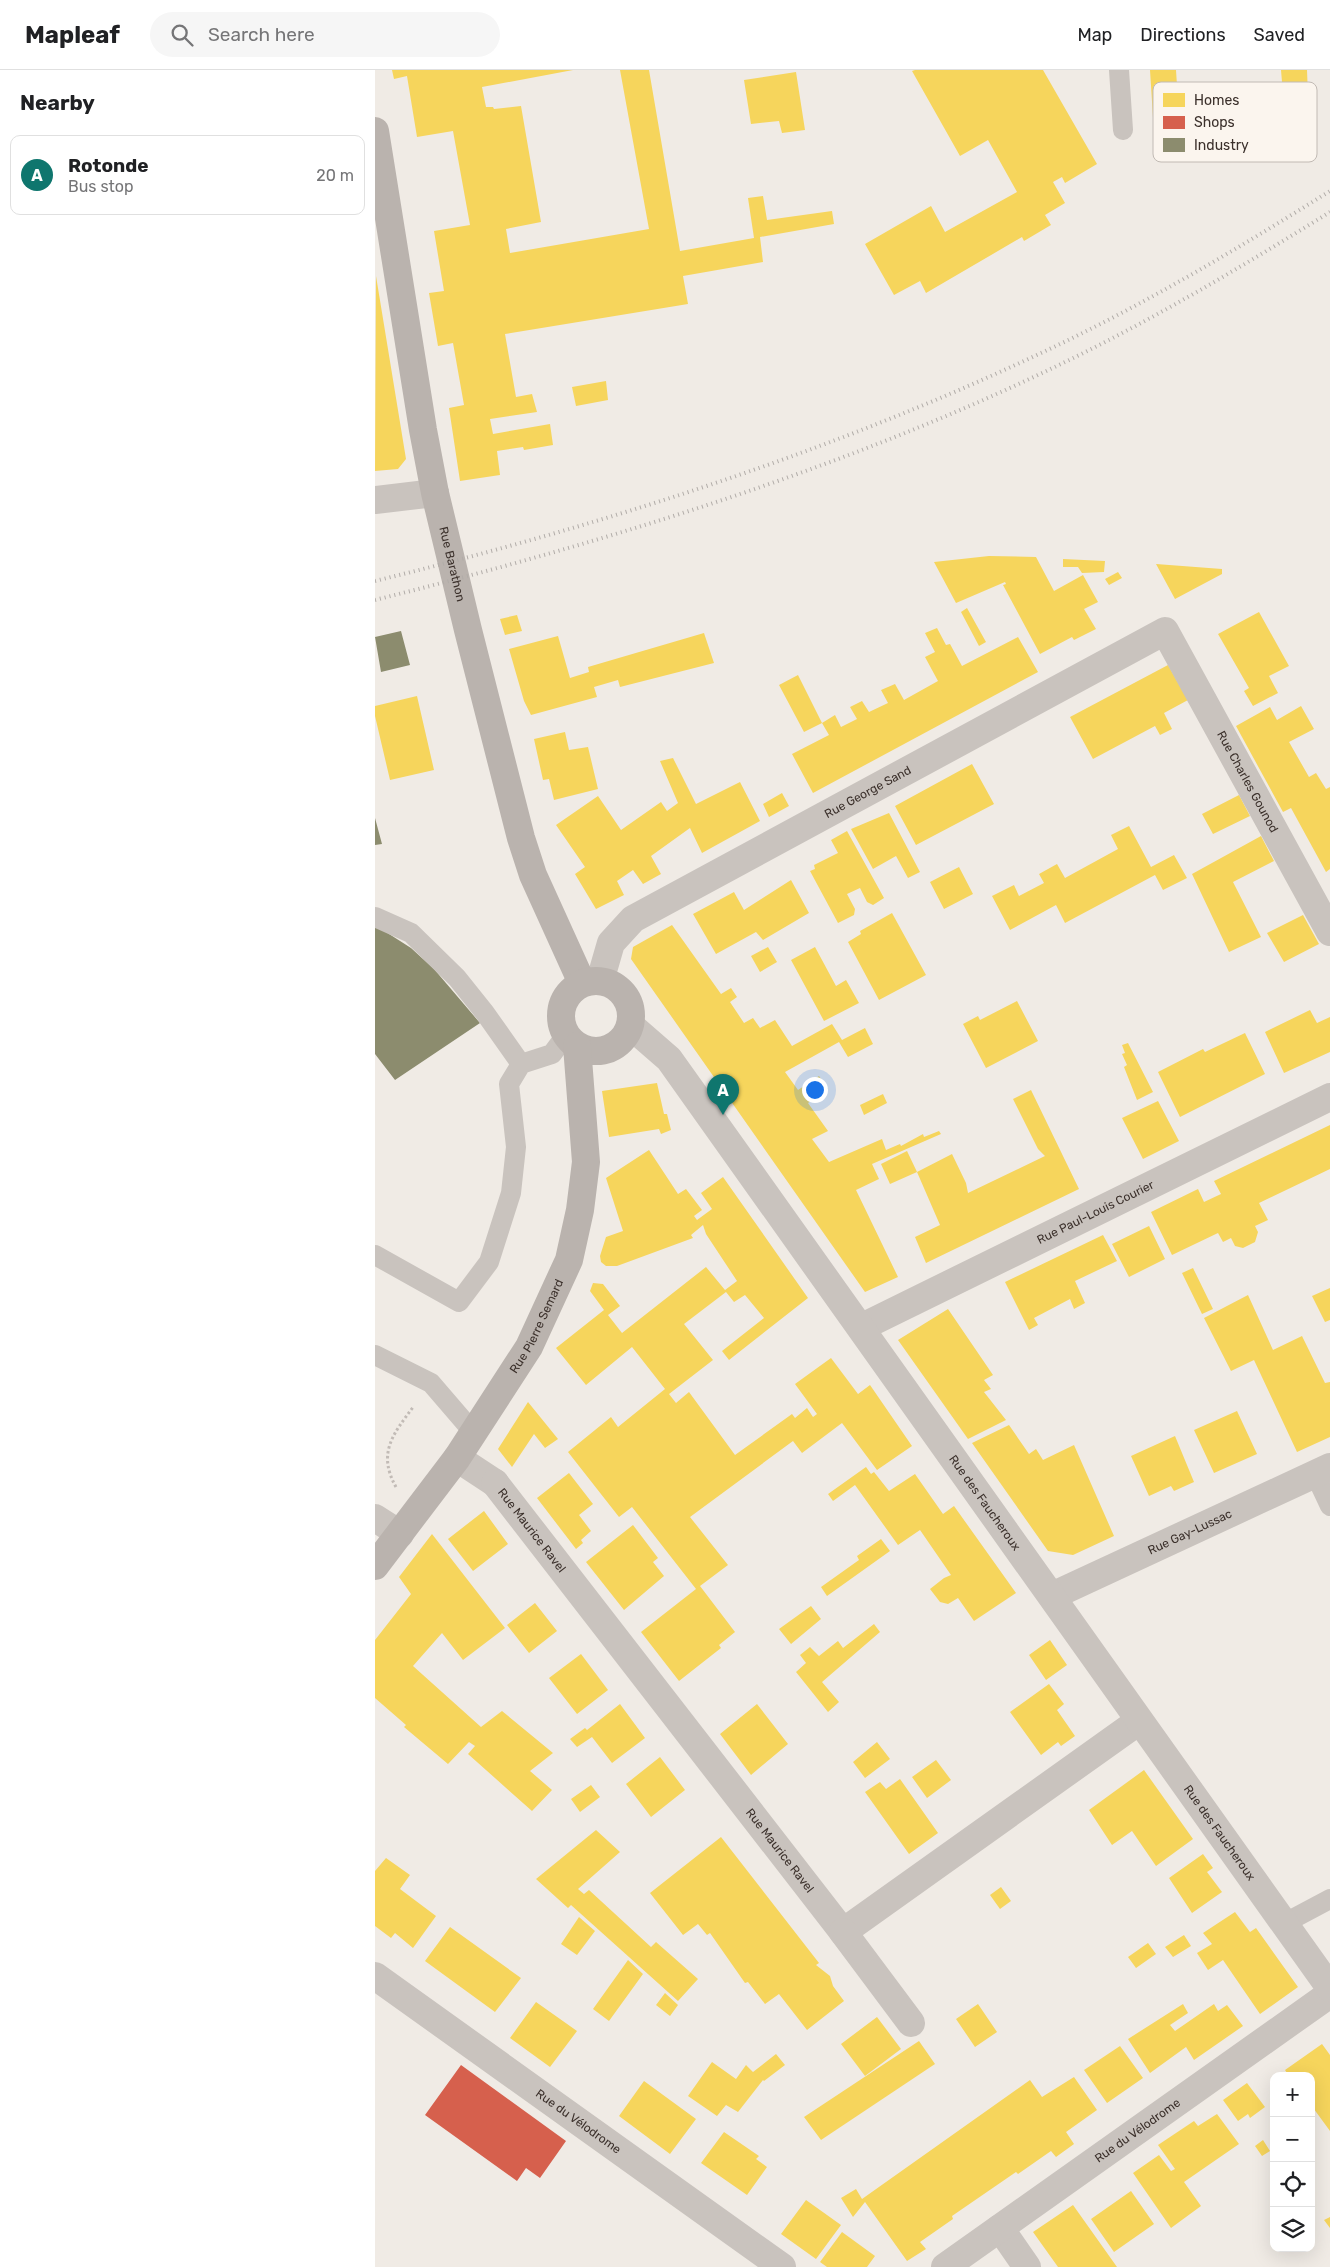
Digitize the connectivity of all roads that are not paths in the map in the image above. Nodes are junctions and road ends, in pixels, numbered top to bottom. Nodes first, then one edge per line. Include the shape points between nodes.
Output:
1 (1119, 70) edge
2 (375, 130) edge
3 (1123, 130) dead end
4 (435, 493) junction
5 (375, 500) edge
6 (1165, 631) joint
7 (375, 916) edge
8 (1330, 932) edge
9 (591, 982) junction
10 (631, 1026) junction
11 (571, 1040) junction
12 (521, 1064) junction
13 (1330, 1097) edge
14 (375, 1255) edge
15 (861, 1328) junction
16 (375, 1354) edge
17 (474, 1433) junction
18 (457, 1458) junction
19 (1323, 1471) edge
20 (1330, 1506) edge
21 (375, 1518) edge
22 (400, 1534) junction
23 (375, 1566) edge
24 (1052, 1596) junction
25 (1139, 1721) junction
26 (1330, 1899) edge
27 (1283, 1924) junction
28 (843, 1932) junction
29 (375, 1976) edge
30 (1330, 1988) edge
31 (1330, 1994) edge
32 (911, 2023) dead end
33 (1000, 2228) junction
34 (782, 2267) edge
35 (945, 2267) edge
36 (1027, 2267) edge

1 - 3 lane
2 - 4 main road, Rue Barathon
4 - 5 street
4 - 9 main road, Rue Barathon via 521,838 533,875
6 - 8 street, Rue Charles Gounod
6 - 9 street, Rue George Sand via 633,919 611,943
7 - 12 lane via 411,933 457,978
9 - 10 main road via 612,984 622,991 629,1001
9 - 11 main road via 572,990 563,1006 561,1024
10 - 11 main road via 619,1044 609,1050 587,1051
10 - 15 street, Rue des Faucheroux via 669,1059
11 - 12 lane via 552,1054
11 - 17 main road, Rue Pierre Semard via 586,1162 569,1260 529,1347
12 - 14 lane via 509,1084 516,1147 511,1193 489,1262 459,1302
13 - 15 street, Rue Paul-Louis Courier
15 - 24 street, Rue des Faucheroux
16 - 17 lane via 431,1383
17 - 18 main road, Rue Pierre Semard
18 - 22 main road, Rue Pierre Semard
18 - 28 street, Rue Maurice Ravel via 495,1482
19 - 20 lane
19 - 24 street, Rue Gay-Lussac
21 - 22 street
22 - 23 main road, Rue Pierre Semard
24 - 25 street, Rue des Faucheroux
25 - 27 street, Rue des Faucheroux
25 - 28 street
26 - 27 lane
27 - 30 street, Rue des Faucheroux
28 - 32 street, Rue Maurice Ravel
29 - 34 street, Rue du Vélodrome
31 - 33 street, Rue du Vélodrome
33 - 35 street, Rue du Vélodrome
33 - 36 street

